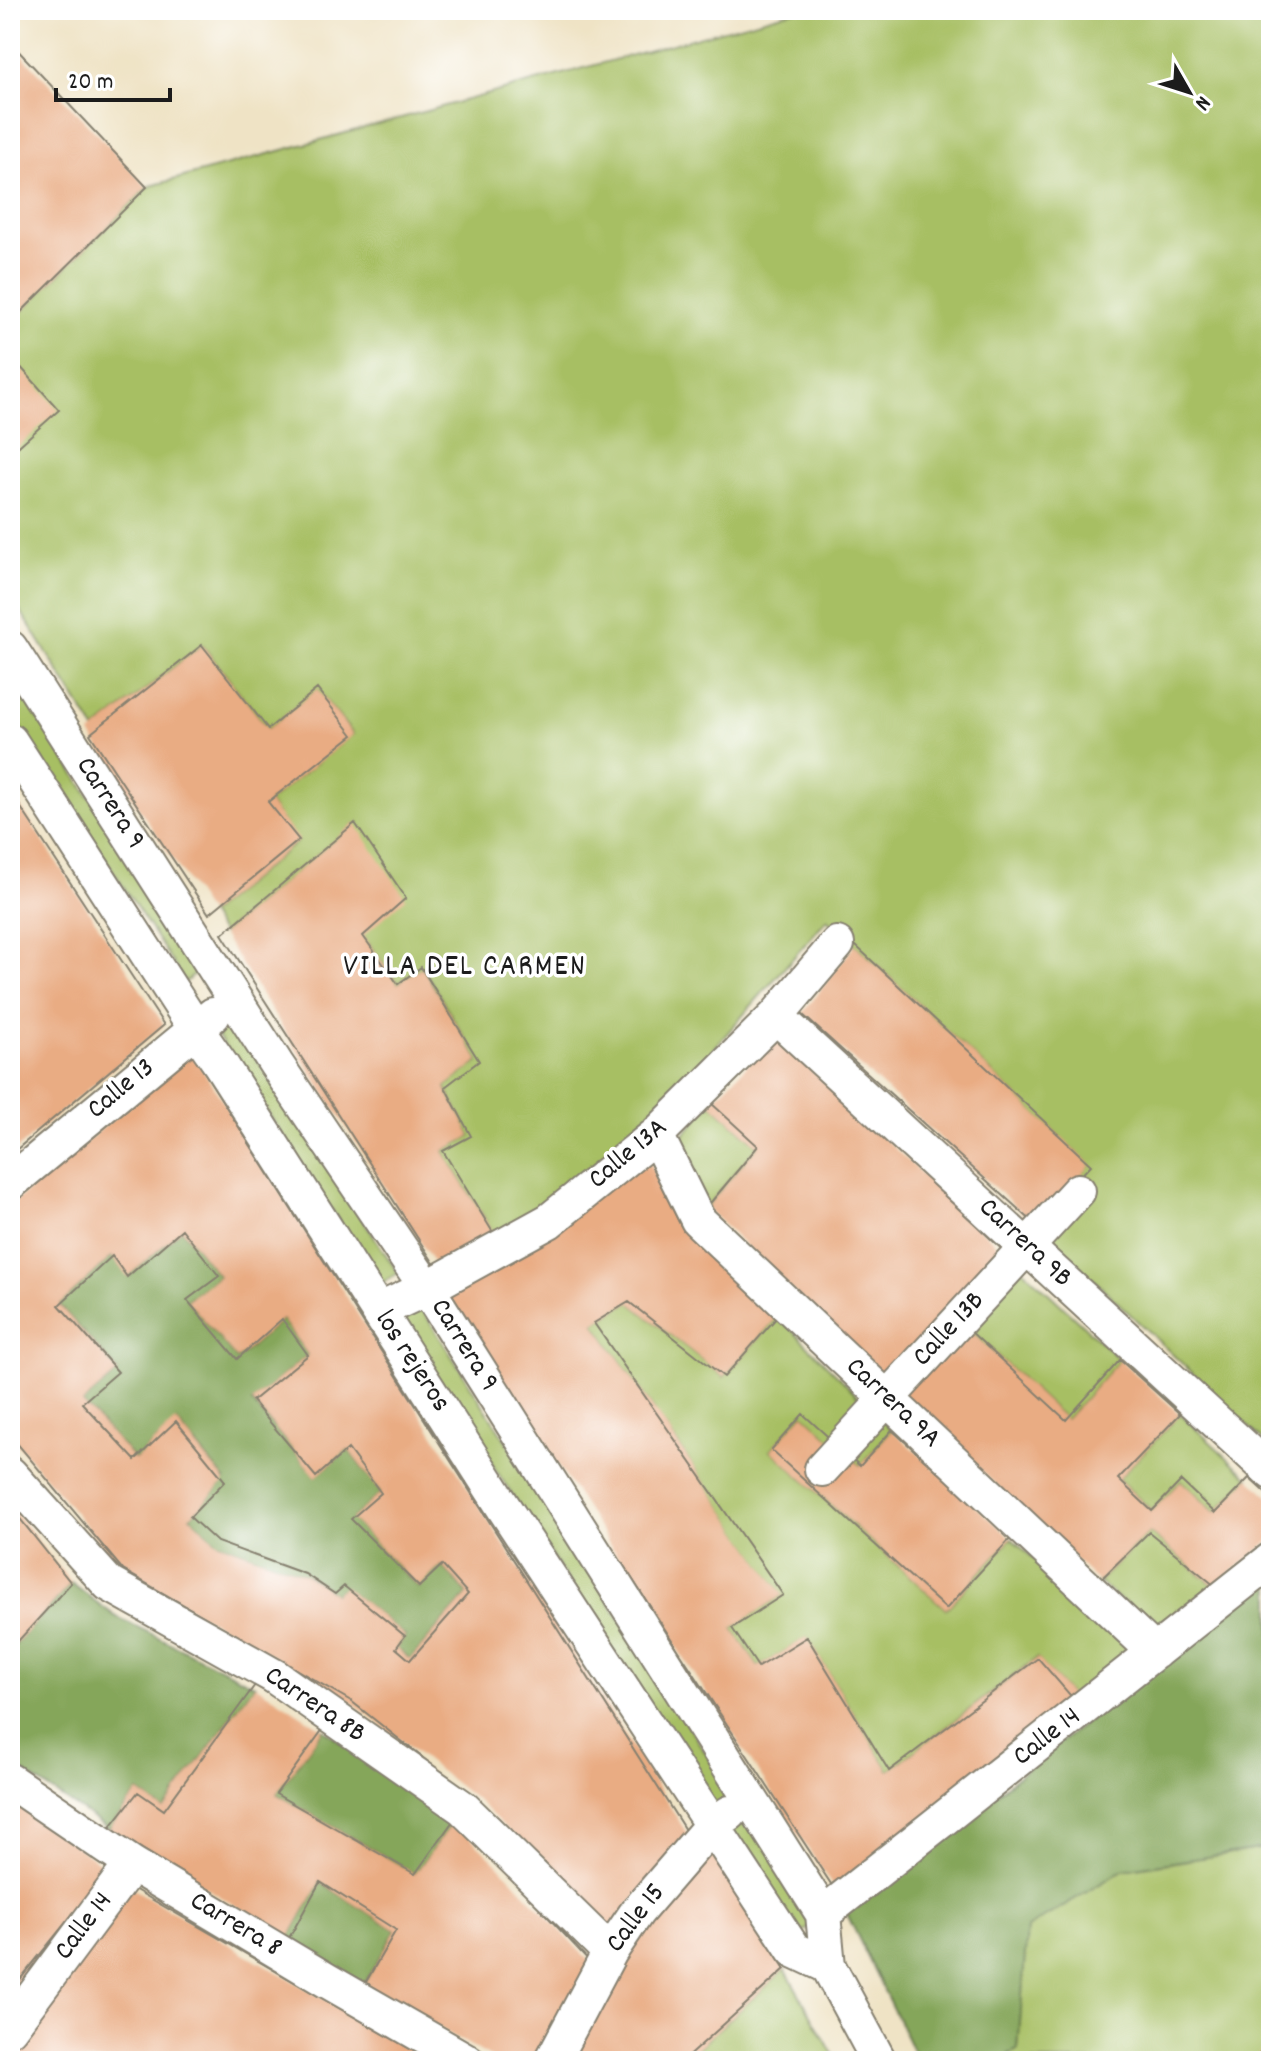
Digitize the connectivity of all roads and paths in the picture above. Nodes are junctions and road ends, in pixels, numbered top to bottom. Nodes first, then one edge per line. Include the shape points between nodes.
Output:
1 (10, 648) edge
2 (10, 741) edge
3 (837, 944) dead end
4 (234, 997) junction
5 (776, 1016) junction
6 (196, 1029) junction
7 (656, 1135) junction
8 (10, 1183) edge
9 (1078, 1191) dead end
10 (1028, 1247) junction
11 (427, 1288) junction
12 (378, 1311) junction
13 (886, 1398) junction
14 (822, 1469) dead end
15 (1271, 1472) edge
16 (10, 1474) edge
17 (1271, 1560) edge
18 (1155, 1652) junction
19 (10, 1781) edge
20 (750, 1799) junction
21 (712, 1825) junction
22 (132, 1864) junction
23 (823, 1914) junction
24 (610, 1952) junction
25 (828, 1966) junction
26 (10, 2028) edge
27 (467, 2061) edge
28 (552, 2061) edge
29 (879, 2061) edge

1 - 4 street, Carrera 9
2 - 6 street, los rejeros
3 - 5 street, Calle 13A
4 - 6 street, Calle 13
4 - 11 street, Carrera 9
5 - 7 street, Calle 13A
5 - 10 street, Carrera 9B
6 - 8 street, Calle 13
6 - 12 street, los rejeros
7 - 11 street, Calle 13A via 549,1221
7 - 13 street, Carrera 9A via 698,1220
9 - 10 street, Calle 13B
10 - 13 street, Calle 13B
10 - 15 street, Carrera 9B
11 - 12 street, Calle 13A
11 - 20 street, Carrera 9
12 - 21 street, los rejeros
13 - 14 street, Calle 13B
13 - 18 street, Carrera 9A
16 - 24 street, Carrera 8B via 109,1584 274,1676 463,1808
17 - 18 street, Calle 14
18 - 23 street, Calle 14
19 - 22 street, Carrera 8
20 - 21 street, Calle 15
20 - 23 street, Carrera 9
21 - 24 street, Calle 15
21 - 25 street, los rejeros via 794,1950
22 - 26 street, Calle 14
22 - 27 street, Carrera 8
23 - 25 street, Carrera 9
24 - 28 street, Calle 15
25 - 29 street, Carrera 9

